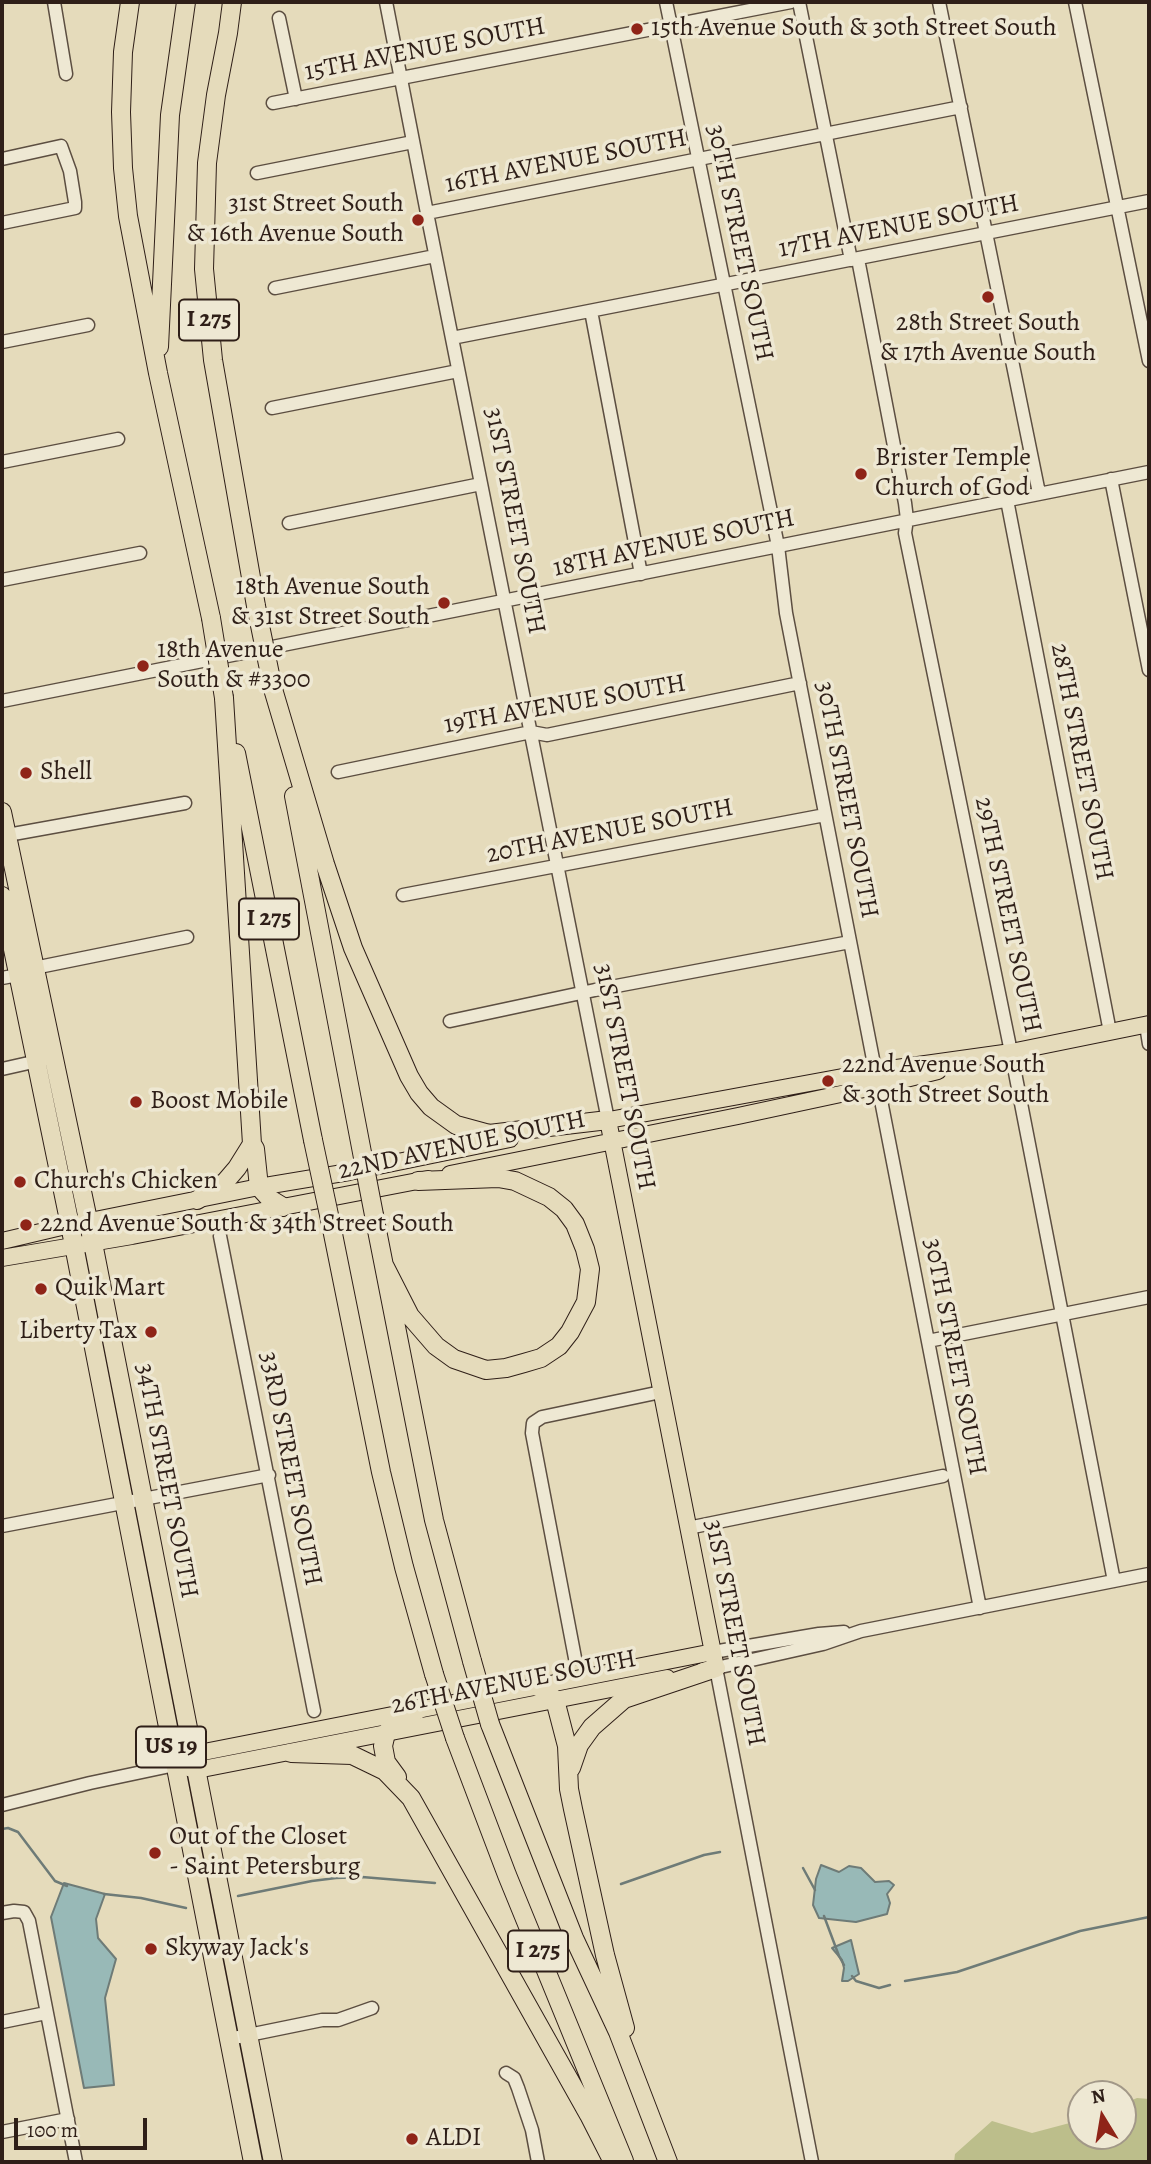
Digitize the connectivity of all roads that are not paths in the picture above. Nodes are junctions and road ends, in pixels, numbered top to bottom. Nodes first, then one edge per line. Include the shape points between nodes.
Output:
1 (54, 2) edge
2 (130, 2) edge
3 (186, 2) edge
4 (232, 2) edge
5 (238, 2) edge
6 (386, 2) edge
7 (667, 2) edge
8 (791, 2) edge
9 (799, 2) edge
10 (939, 2) edge
11 (1075, 2) edge
12 (279, 18) dead end
13 (671, 25) junction
14 (228, 33) junction
15 (66, 74) dead end
16 (401, 79) junction
17 (296, 99) junction
18 (273, 103) dead end
19 (961, 107) junction
20 (826, 134) junction
21 (413, 142) junction
22 (2, 159) edge
23 (699, 159) junction
24 (257, 173) dead end
25 (1149, 201) edge
26 (1118, 208) junction
27 (427, 213) junction
28 (2, 223) edge
29 (987, 233) junction
30 (435, 256) junction
31 (854, 259) junction
32 (724, 285) junction
33 (275, 288) dead end
34 (591, 311) junction
35 (88, 324) dead end
36 (452, 338) junction
37 (2, 342) edge
38 (1149, 361) edge
39 (458, 371) junction
40 (158, 373) junction
41 (272, 408) dead end
42 (118, 439) dead end
43 (2, 462) edge
44 (1149, 472) edge
45 (1111, 480) junction
46 (481, 484) junction
47 (1039, 494) junction
48 (1007, 500) junction
49 (907, 519) junction
50 (289, 523) dead end
51 (778, 546) junction
52 (140, 553) dead end
53 (641, 574) junction
54 (2, 580) edge
55 (505, 602) junction
56 (1149, 670) edge
57 (800, 683) junction
58 (273, 689) junction
59 (225, 698) junction
60 (2, 701) edge
61 (531, 732) junction
62 (338, 772) dead end
63 (185, 803) dead end
64 (2, 812) edge
65 (825, 814) junction
66 (4, 836) edge
67 (557, 864) junction
68 (403, 895) dead end
69 (2, 896) edge
70 (187, 937) dead end
71 (850, 942) junction
72 (18, 973) edge
73 (582, 993) junction
74 (450, 1021) dead end
75 (1147, 1025) edge
76 (1111, 1032) junction
77 (1149, 1044) edge
78 (1012, 1052) junction
79 (44, 1060) junction
80 (2, 1069) edge
81 (877, 1078) junction
82 (608, 1119) junction
83 (612, 1140) junction
84 (252, 1144) junction
85 (418, 1181) junction
86 (259, 1187) junction
87 (197, 1200) junction
88 (283, 1207) junction
89 (79, 1223) junction
90 (220, 1236) dead end
91 (2, 1241) edge
92 (93, 1242) junction
93 (73, 1246) junction
94 (2, 1258) edge
95 (384, 1265) junction
96 (1149, 1297) edge
97 (1062, 1315) junction
98 (928, 1342) junction
99 (661, 1392) junction
100 (268, 1475) junction
101 (943, 1476) dead end
102 (143, 1499) junction
103 (123, 1502) junction
104 (2, 1526) edge
105 (688, 1528) junction
106 (1149, 1574) edge
107 (1114, 1581) junction
108 (980, 1608) junction
109 (575, 1658) dead end
110 (714, 1660) junction
111 (535, 1686) junction
112 (555, 1700) junction
113 (421, 1708) junction
114 (314, 1711) dead end
115 (386, 1733) junction
116 (291, 1753) junction
117 (195, 1762) junction
118 (175, 1765) junction
119 (569, 1789) junction
120 (411, 1798) junction
121 (2, 1805) edge
122 (2, 1913) edge
123 (372, 2008) dead end
124 (46, 2013) junction
125 (2, 2022) edge
126 (248, 2035) junction
127 (229, 2039) junction
128 (506, 2073) dead end
129 (639, 2090) junction
130 (68, 2119) junction
131 (2, 2132) edge
132 (76, 2162) edge
133 (253, 2162) edge
134 (274, 2162) edge
135 (538, 2162) edge
136 (613, 2162) edge
137 (624, 2162) edge
138 (668, 2162) edge
139 (812, 2162) edge

1 - 15 street
2 - 40 highway, I 275 via 123,52 123,168
3 - 40 highway via 170,115
4 - 14 highway
5 - 14 highway, I 275
6 - 16 street, 31ST STREET SOUTH
7 - 13 street, 30TH STREET SOUTH
8 - 13 street, 15TH AVENUE SOUTH
9 - 20 street, 29TH STREET SOUTH
10 - 19 street
11 - 26 street
12 - 17 street
13 - 16 street, 15TH AVENUE SOUTH
13 - 23 street, 30TH STREET SOUTH
14 - 58 highway, I 275, bridge via 207,163 204,269 213,360
16 - 17 street, 15TH AVENUE SOUTH
16 - 21 street, 31ST STREET SOUTH
17 - 18 street, 15TH AVENUE SOUTH
19 - 20 street, 16TH AVENUE SOUTH
19 - 29 street
20 - 23 street, 16TH AVENUE SOUTH
20 - 31 street, 29TH STREET SOUTH
21 - 24 street
21 - 27 street, 31ST STREET SOUTH
22 - 28 street via 61,146 75,208
23 - 27 street, 16TH AVENUE SOUTH
23 - 32 street, 30TH STREET SOUTH
25 - 26 street, 17TH AVENUE SOUTH
26 - 29 street, 17TH AVENUE SOUTH
26 - 38 street
27 - 30 street, 31ST STREET SOUTH
29 - 31 street, 17TH AVENUE SOUTH
29 - 47 street
30 - 33 street
30 - 36 street, 31ST STREET SOUTH
31 - 32 street, 17TH AVENUE SOUTH
31 - 49 street, 29TH STREET SOUTH
32 - 34 street, 17TH AVENUE SOUTH
32 - 51 street, 30TH STREET SOUTH
34 - 36 street, 17TH AVENUE SOUTH
34 - 53 street
35 - 37 street
36 - 39 street, 31ST STREET SOUTH
39 - 41 street
39 - 46 street, 31ST STREET SOUTH
40 - 59 highway, I 275, bridge
42 - 43 street
44 - 45 street, 18TH AVENUE SOUTH
45 - 47 street, 18TH AVENUE SOUTH
45 - 56 street
46 - 50 street
46 - 55 street, 31ST STREET SOUTH
47 - 48 street, 18TH AVENUE SOUTH
48 - 49 street, 18TH AVENUE SOUTH
48 - 76 street, 28TH STREET SOUTH
49 - 51 street, 18TH AVENUE SOUTH
49 - 78 street, 29TH STREET SOUTH via 905,533
51 - 53 street, 18TH AVENUE SOUTH
51 - 57 street, 30TH STREET SOUTH
52 - 54 street
53 - 55 street, 18TH AVENUE SOUTH
55 - 60 street, 18TH AVENUE SOUTH
55 - 61 street, 31ST STREET SOUTH
57 - 61 street, 19TH AVENUE SOUTH via 547,735
57 - 65 street, 30TH STREET SOUTH
58 - 82 highway via 353,948 419,1093 456,1125 489,1134
58 - 95 highway, I 275, bridge
59 - 84 highway
59 - 137 highway, I 275, bridge via 404,1567 455,1738
61 - 62 street, 19TH AVENUE SOUTH
61 - 67 street, 31ST STREET SOUTH
63 - 66 street
64 - 66 highway, 34TH STREET SOUTH / US 19
65 - 67 street, 20TH AVENUE SOUTH
65 - 71 street, 30TH STREET SOUTH
66 - 72 highway, 34TH STREET SOUTH / US 19
67 - 68 street, 20TH AVENUE SOUTH
67 - 73 street, 31ST STREET SOUTH
69 - 72 highway, 34TH STREET SOUTH / US 19
70 - 72 street
71 - 73 street
71 - 81 street, 30TH STREET SOUTH
72 - 79 highway, 34TH STREET SOUTH / US 19
73 - 74 street
73 - 82 street, 31ST STREET SOUTH
75 - 76 main road, 22ND AVENUE SOUTH
75 - 77 street
76 - 78 main road, 22ND AVENUE SOUTH
78 - 81 main road, 22ND AVENUE SOUTH
78 - 97 street, 29TH STREET SOUTH
79 - 80 street
79 - 89 highway, 34TH STREET SOUTH / US 19
81 - 82 main road, 22ND AVENUE SOUTH
81 - 83 main road, 22ND AVENUE SOUTH
81 - 98 street, 30TH STREET SOUTH
82 - 83 main road, 31ST STREET SOUTH
82 - 86 main road, 22ND AVENUE SOUTH
83 - 85 main road, 22ND AVENUE SOUTH
83 - 99 main road, 31ST STREET SOUTH
84 - 86 highway
84 - 87 highway via 225,1182
85 - 88 main road, 22ND AVENUE SOUTH
85 - 95 highway via 507,1179 549,1197 575,1224 585,1249 590,1269 586,1302 559,1346 541,1358 486,1370 454,1359 436,1346 410,1316
86 - 87 main road, 22ND AVENUE SOUTH
86 - 88 highway
87 - 89 main road, 22ND AVENUE SOUTH
88 - 92 main road, 22ND AVENUE SOUTH
89 - 91 main road, 22ND AVENUE SOUTH
89 - 92 highway, 34TH STREET SOUTH / US 19
89 - 93 highway, 34TH STREET SOUTH / US 19
90 - 100 street, 33RD STREET SOUTH
92 - 93 main road, 22ND AVENUE SOUTH
92 - 102 highway, 34TH STREET SOUTH / US 19
93 - 94 main road, 22ND AVENUE SOUTH
93 - 103 highway, 34TH STREET SOUTH / US 19
95 - 129 highway, I 275, bridge via 434,1520 490,1724
96 - 97 street
97 - 98 street
97 - 107 street, 29TH STREET SOUTH
98 - 108 street, 30TH STREET SOUTH
99 - 105 main road, 31ST STREET SOUTH
99 - 109 street via 542,1417 533,1423
100 - 102 street
100 - 114 street, 33RD STREET SOUTH
101 - 105 street
102 - 103 street
102 - 117 highway, 34TH STREET SOUTH / US 19
103 - 104 street
103 - 118 highway, 34TH STREET SOUTH / US 19
105 - 110 main road, 31ST STREET SOUTH
106 - 107 street, 26TH AVENUE SOUTH
107 - 108 street, 26TH AVENUE SOUTH
108 - 110 street, 26TH AVENUE SOUTH via 861,1631 823,1644
110 - 111 main road, 26TH AVENUE SOUTH
110 - 112 main road, 26TH AVENUE SOUTH
110 - 119 highway via 624,1699 605,1714 579,1745
110 - 139 street, 31ST STREET SOUTH
111 - 112 highway
111 - 113 main road, 26TH AVENUE SOUTH
112 - 115 main road, 26TH AVENUE SOUTH
112 - 119 highway via 566,1746
113 - 115 highway
113 - 117 main road, 26TH AVENUE SOUTH
115 - 116 main road, 26TH AVENUE SOUTH
115 - 120 highway via 387,1762
116 - 117 main road, 26TH AVENUE SOUTH
116 - 120 highway via 352,1755 385,1771
117 - 118 main road, 26TH AVENUE SOUTH
117 - 126 highway, 34TH STREET SOUTH / US 19
118 - 121 street, 26TH AVENUE SOUTH
118 - 127 highway, 34TH STREET SOUTH / US 19
119 - 129 highway
120 - 136 highway
122 - 124 street via 24,1912 29,1921
123 - 126 street via 338,2020
124 - 125 street
124 - 130 street
126 - 127 street
126 - 134 highway, 34TH STREET SOUTH / US 19
127 - 133 highway, 34TH STREET SOUTH / US 19
128 - 135 street via 518,2088
129 - 138 highway, I 275
130 - 131 street
130 - 132 street

